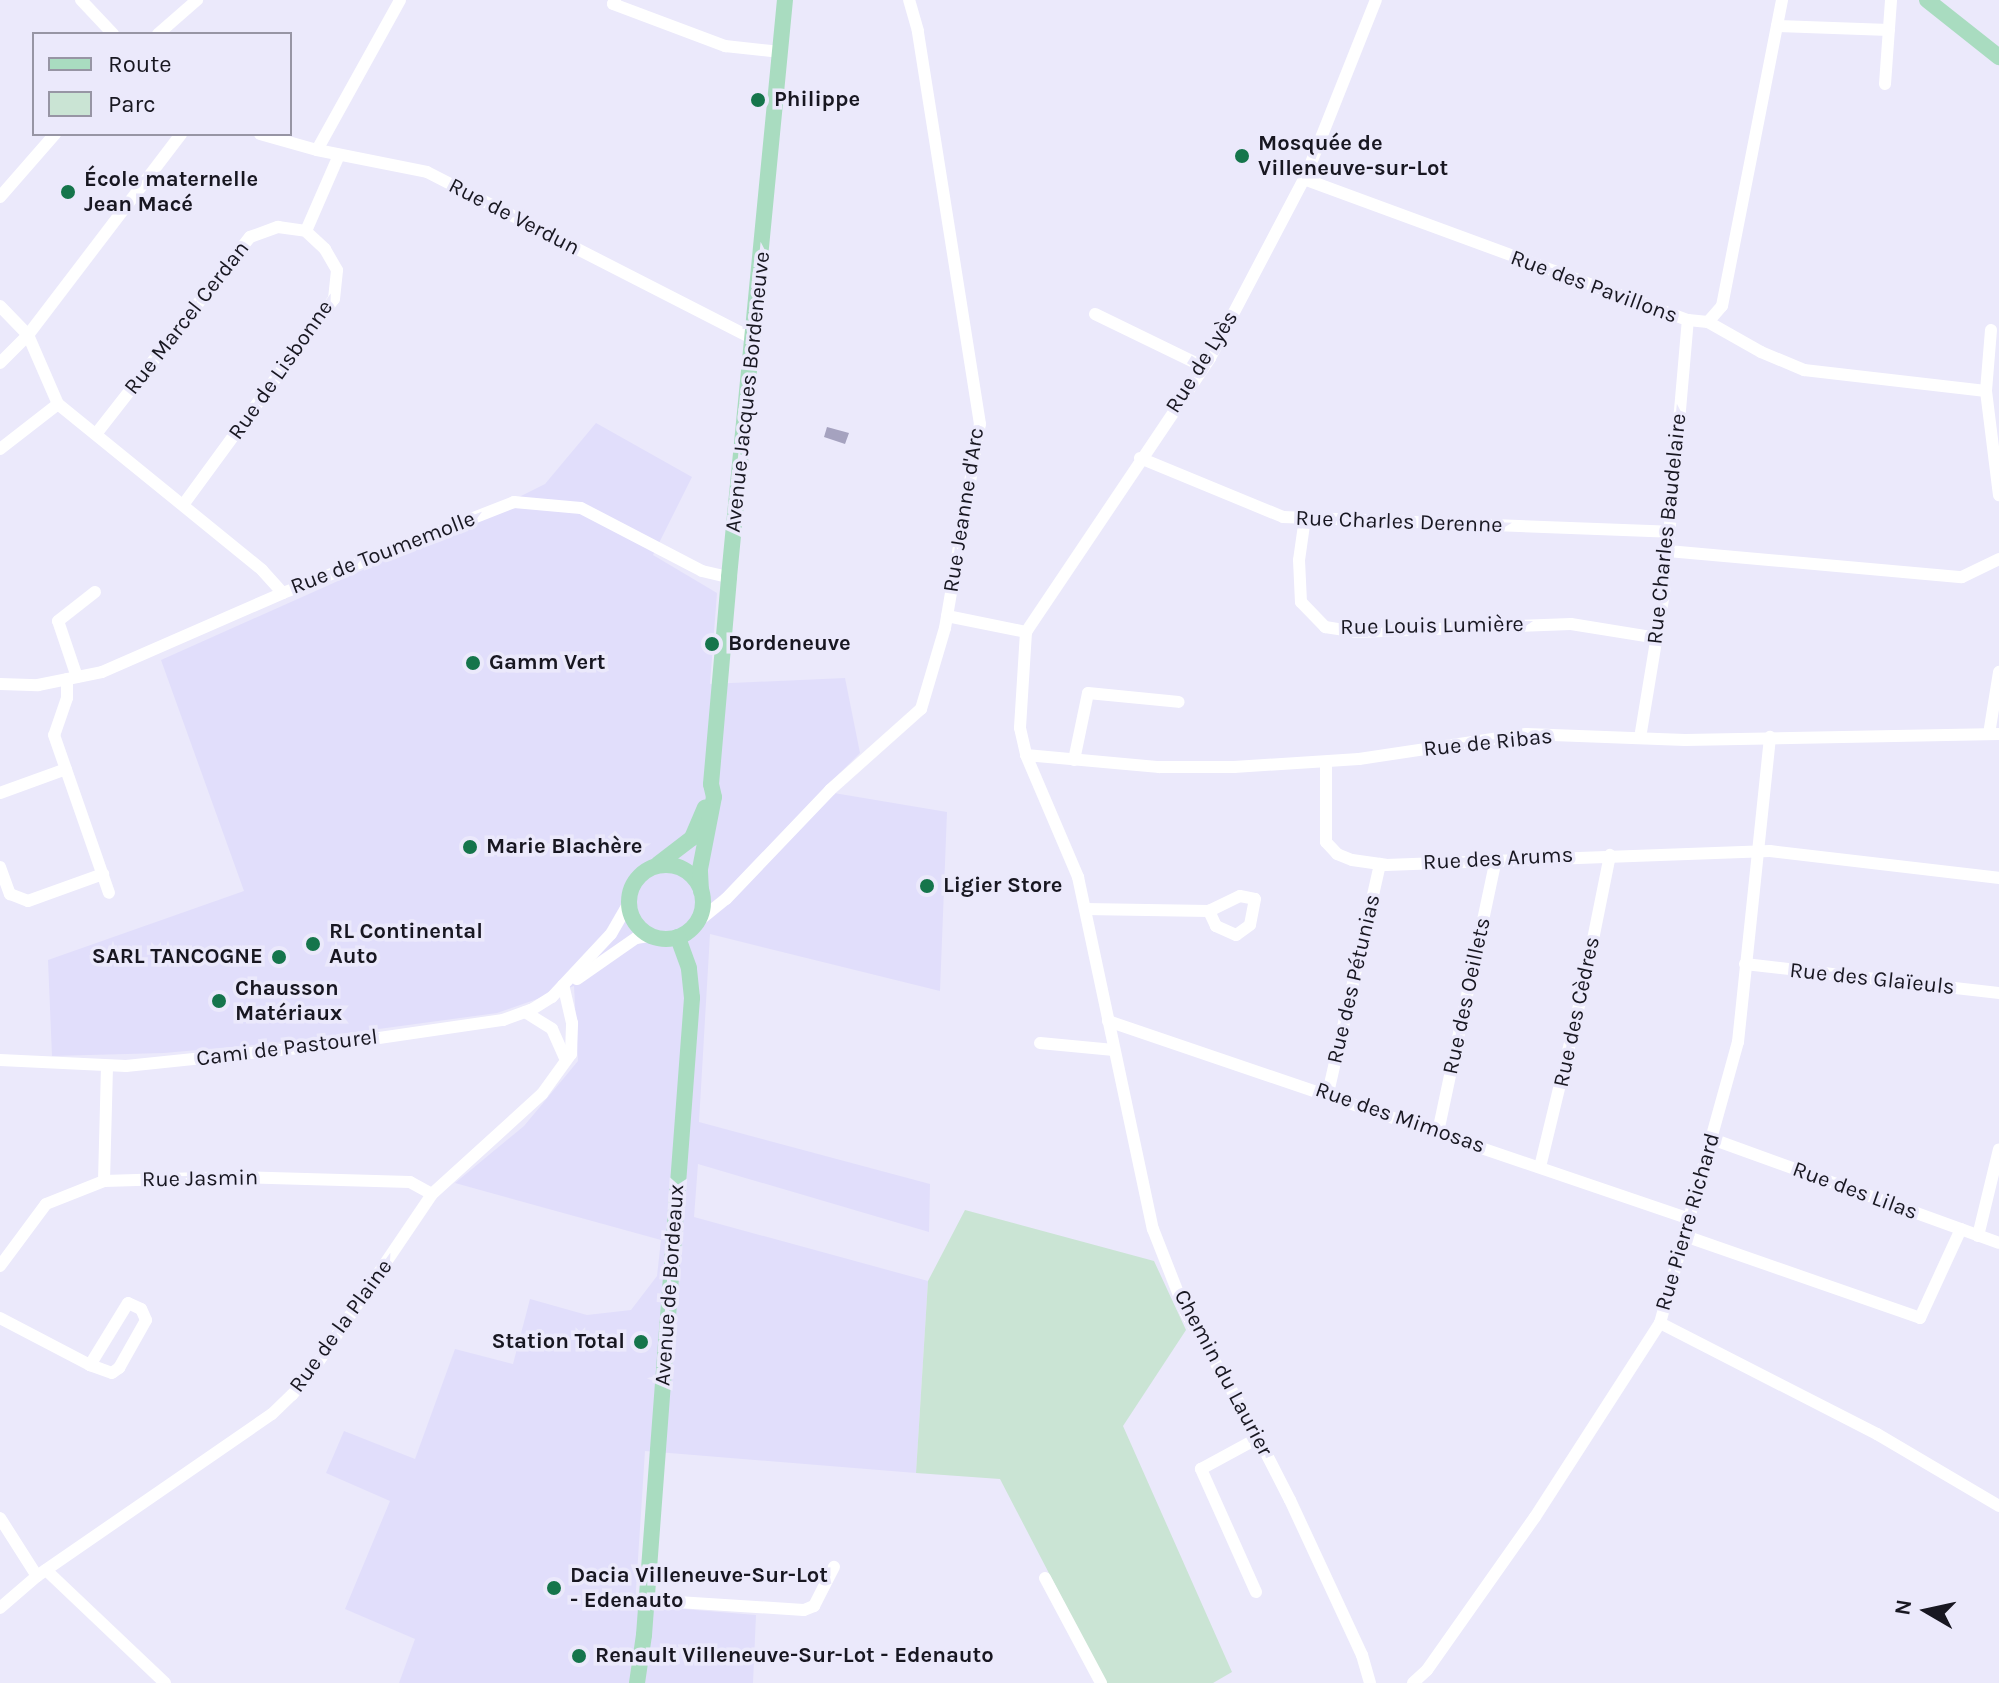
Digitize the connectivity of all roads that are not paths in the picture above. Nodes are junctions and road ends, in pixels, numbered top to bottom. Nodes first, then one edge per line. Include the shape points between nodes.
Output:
1 (81, 0) edge
2 (197, 0) edge
3 (400, 0) edge
4 (600, 0) edge
5 (785, 0) edge
6 (909, 0) edge
7 (1376, 0) edge
8 (1782, 0) edge
9 (1891, 0) edge
10 (1927, 0) edge
11 (614, 2) edge
12 (1777, 26) junction
13 (1889, 30) junction
14 (111, 32) edge
15 (160, 32) edge
16 (781, 52) junction
17 (1999, 57) edge
18 (1885, 84) dead end
19 (53, 136) edge
20 (179, 136) edge
21 (267, 136) edge
22 (317, 150) junction
23 (339, 155) junction
24 (1304, 179) junction
25 (0, 197) edge
26 (306, 231) junction
27 (0, 306) edge
28 (1095, 314) dead end
29 (1688, 320) junction
30 (1708, 322) junction
31 (1991, 330) dead end
32 (28, 335) junction
33 (754, 339) junction
34 (0, 363) edge
35 (1204, 367) junction
36 (1986, 391) junction
37 (58, 404) junction
38 (96, 434) junction
39 (0, 449) edge
40 (1140, 458) junction
41 (1999, 495) edge
42 (183, 505) junction
43 (1305, 518) junction
44 (1670, 532) junction
45 (1668, 551) junction
46 (1999, 559) edge
47 (729, 577) junction
48 (95, 592) dead end
49 (283, 593) junction
50 (947, 616) junction
51 (1026, 632) junction
52 (1657, 638) junction
53 (1999, 672) edge
54 (72, 678) junction
55 (0, 684) edge
56 (1179, 702) dead end
57 (1994, 734) edge
58 (1770, 737) junction
59 (1640, 738) junction
60 (1026, 755) junction
61 (1074, 760) junction
62 (1326, 763) junction
63 (66, 769) junction
64 (711, 784) junction
65 (0, 793) edge
66 (1757, 853) junction
67 (1610, 855) junction
68 (1496, 860) junction
69 (1380, 864) junction
70 (0, 867) edge
71 (653, 867) junction
72 (103, 874) junction
73 (1999, 878) edge
74 (701, 891) junction
75 (109, 893) dead end
76 (731, 893) junction
77 (629, 903) junction
78 (1085, 909) junction
79 (1209, 911) dead end
80 (696, 923) junction
81 (651, 936) junction
82 (678, 937) junction
83 (1745, 964) junction
84 (563, 985) junction
85 (1999, 993) edge
86 (525, 1012) junction
87 (1108, 1021) junction
88 (1040, 1043) dead end
89 (1114, 1050) junction
90 (0, 1060) edge
91 (566, 1060) junction
92 (107, 1066) junction
93 (1328, 1093) junction
94 (1438, 1132) junction
95 (1712, 1139) junction
96 (1999, 1149) edge
97 (1540, 1167) junction
98 (104, 1181) junction
99 (432, 1194) junction
100 (1690, 1219) junction
101 (1961, 1229) junction
102 (1685, 1236) junction
103 (1978, 1236) junction
104 (1999, 1243) edge
105 (0, 1266) edge
106 (0, 1318) edge
107 (1660, 1323) junction
108 (90, 1365) junction
109 (1258, 1438) junction
110 (1195, 1455) dead end
111 (1201, 1469) junction
112 (1999, 1506) edge
113 (0, 1518) edge
114 (834, 1567) dead end
115 (42, 1573) junction
116 (1045, 1578) dead end
117 (1256, 1592) dead end
118 (646, 1600) junction
119 (0, 1608) edge
120 (644, 1635) junction
121 (165, 1683) edge
122 (637, 1683) edge
123 (645, 1683) edge
124 (1101, 1683) edge
125 (1370, 1683) edge
126 (1413, 1683) edge

1 - 14 street
2 - 15 street
3 - 22 street
4 - 11 street
5 - 16 main road, Avenue Jacques Bordeneuve
6 - 50 street, Rue Jeanne d'Arc via 980,424
7 - 24 street, Rue de Lyès
8 - 12 street, Rue des Pavillons
9 - 13 street
10 - 17 main road
11 - 16 street via 725,46
12 - 13 street
12 - 30 street, Rue des Pavillons via 1722,306
13 - 18 street
16 - 33 main road, Avenue Jacques Bordeneuve
19 - 25 street
20 - 32 street
21 - 22 street, Rue de Verdun
22 - 23 street, Rue de Verdun
23 - 26 street
23 - 33 street, Rue de Verdun via 427,172
24 - 29 street, Rue des Pavillons
24 - 35 street, Rue de Lyès
26 - 38 street, Rue Marcel Cerdan via 278,227 250,237
26 - 42 street, Rue de Lisbonne via 337,270 334,299
27 - 32 street, Rue de Toumemolle
28 - 35 street
29 - 30 street, Rue des Pavillons
29 - 44 street, Rue Charles Baudelaire
30 - 36 street via 1804,370
31 - 36 street
32 - 34 street
32 - 37 street, Rue de Toumemolle
33 - 47 main road, Avenue Jacques Bordeneuve
35 - 40 street, Rue de Lyès
36 - 41 street
37 - 38 street, Rue de Toumemolle
37 - 39 street
38 - 42 street, Rue de Toumemolle
40 - 43 street, Rue Charles Derenne via 1283,517
40 - 51 street, Rue de Lyès
42 - 49 street, Rue de Toumemolle
43 - 44 street, Rue Charles Derenne
43 - 52 street, Rue Louis Lumière via 1301,602 1325,627 1355,632 1571,624
44 - 45 street, Rue Charles Baudelaire
45 - 46 street via 1962,577
45 - 52 street, Rue Charles Baudelaire
47 - 49 street, Rue de Toumemolle via 702,571 581,508 514,502
47 - 64 main road, Avenue Jacques Bordeneuve
48 - 54 street via 58,621
49 - 54 street via 102,672
50 - 51 street
50 - 76 street, Rue Jeanne d'Arc via 921,709 830,790
51 - 60 street, Chemin du Laurier via 1020,728
52 - 59 street, Rue Charles Baudelaire
53 - 57 street
54 - 55 street via 38,685
54 - 63 street via 54,735
56 - 61 street via 1088,693
57 - 58 street, Rue de Ribas
58 - 59 street, Rue de Ribas
58 - 66 street, Rue Pierre Richard
59 - 62 street, Rue de Ribas via 1526,734
60 - 61 street, Rue de Ribas
60 - 78 street, Chemin du Laurier via 1078,877
61 - 62 street, Rue de Ribas via 1174,767
62 - 69 street, Rue des Arums via 1326,842 1337,854
63 - 65 street
63 - 72 street
64 - 71 main road, Avenue Jacques Bordeneuve via 692,838
64 - 74 main road, Avenue Jacques Bordeneuve via 714,797 700,869
66 - 67 street, Rue des Arums
66 - 73 street
66 - 83 street, Rue Pierre Richard
67 - 68 street, Rue des Arums
67 - 97 street, Rue des Cèdres
68 - 69 street, Rue des Arums
68 - 94 street, Rue des Oeillets
69 - 93 street, Rue des Pétunias
70 - 72 street via 10,894 28,901
71 - 74 main road via 683,869
71 - 77 main road via 636,879
72 - 75 street
74 - 76 street
74 - 80 main road
76 - 80 street, Rue Jeanne d'Arc
77 - 81 main road via 637,926
77 - 84 street, Cami de Pastourel via 611,934
78 - 79 street
78 - 87 street, Chemin du Laurier
80 - 82 main road
81 - 82 main road
81 - 84 street, Cami de Pastourel via 636,938
82 - 118 main road, Avenue de Bordeaux via 692,998
83 - 85 street, Rue des Glaïeuls
83 - 95 street, Rue Pierre Richard via 1738,1042
84 - 86 street, Cami de Pastourel
84 - 91 street via 573,1044
86 - 91 street via 552,1029
86 - 92 street, Cami de Pastourel via 503,1020 338,1044
87 - 89 street, Chemin du Laurier
87 - 93 street, Rue des Mimosas
88 - 89 street
89 - 109 street, Chemin du Laurier via 1153,1229 1186,1313
90 - 92 street, Cami de Pastourel
91 - 99 street, Rue de la Plaine via 542,1094
92 - 98 street
93 - 94 street, Rue des Mimosas
94 - 97 street, Rue des Mimosas
95 - 100 street, Rue Pierre Richard
95 - 101 street, Rue des Lilas
96 - 103 street
97 - 100 street, Rue des Mimosas
98 - 99 street, Rue Jasmin via 234,1177 410,1182
98 - 105 street, Rue Jasmin via 46,1204
99 - 115 street, Rue de la Plaine via 292,1395
100 - 102 street, Rue Pierre Richard
101 - 102 street via 1920,1318
101 - 103 street, Rue des Lilas
102 - 107 street, Rue Pierre Richard
103 - 104 street, Rue des Lilas
106 - 108 street
107 - 112 street via 1877,1434
107 - 126 street, Rue Pierre Richard via 1535,1517
108 - 108 street via 107,1373 119,1368 146,1320 141,1309 128,1303
109 - 111 street
109 - 125 street, Chemin du Laurier via 1362,1655
110 - 111 street
111 - 117 street
113 - 115 street
114 - 118 street via 814,1606 804,1610
115 - 119 street, Rue de la Plaine
115 - 121 street
116 - 124 street
118 - 120 main road, Avenue de Bordeaux
120 - 122 main road, Avenue de Bordeaux
120 - 123 main road, Avenue de Bordeaux

